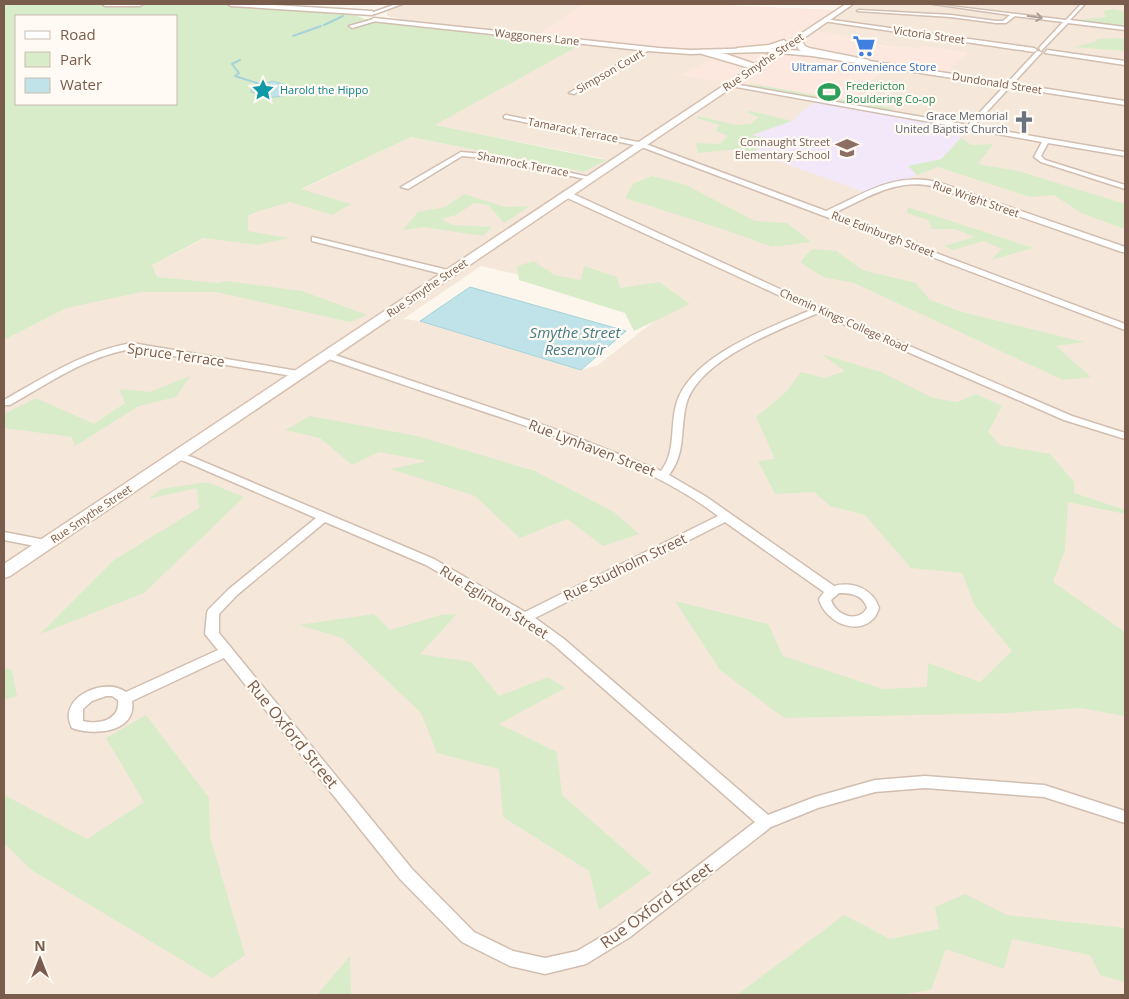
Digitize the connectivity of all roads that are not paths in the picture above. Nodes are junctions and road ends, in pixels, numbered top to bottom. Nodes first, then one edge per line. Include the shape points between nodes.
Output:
1 (105, 4) edge
2 (140, 4) edge
3 (231, 4) edge
4 (400, 4) edge
5 (850, 4) edge
6 (935, 4) edge
7 (1083, 4) edge
8 (392, 7) junction
9 (316, 8) junction
10 (859, 11) dead end
11 (1015, 14) junction
12 (373, 15) junction
13 (387, 15) junction
14 (359, 17) junction
15 (825, 20) junction
16 (1067, 21) junction
17 (426, 25) junction
18 (1125, 29) edge
19 (796, 39) junction
20 (648, 49) junction
21 (740, 50) junction
22 (779, 51) junction
23 (1040, 51) junction
24 (705, 52) junction
25 (822, 56) junction
26 (766, 60) junction
27 (866, 62) junction
28 (1125, 63) edge
29 (754, 68) junction
30 (728, 85) junction
31 (1008, 85) junction
32 (572, 93) dead end
33 (1125, 103) edge
34 (506, 116) dead end
35 (970, 127) junction
36 (1046, 141) junction
37 (641, 144) junction
38 (1125, 154) edge
39 (590, 178) junction
40 (405, 187) dead end
41 (1125, 187) edge
42 (566, 194) junction
43 (828, 213) junction
44 (315, 239) dead end
45 (1125, 250) edge
46 (449, 273) junction
47 (818, 310) junction
48 (1125, 327) edge
49 (326, 355) junction
50 (298, 374) junction
51 (6, 402) dead end
52 (1125, 436) edge
53 (176, 456) junction
54 (663, 476) junction
55 (325, 516) junction
56 (726, 518) junction
57 (4, 536) edge
58 (45, 544) junction
59 (4, 572) edge
60 (832, 591) dead end
61 (525, 617) junction
62 (225, 652) junction
63 (125, 698) dead end
64 (1125, 817) edge
65 (766, 822) junction

1 - 2 street
3 - 9 street, Waggoners Lane
4 - 8 street
5 - 15 main road, Rue Smythe Street
6 - 11 street
7 - 16 street
8 - 12 street
8 - 13 street
9 - 12 street, Waggoners Lane
9 - 14 street, Waggoners Lane
10 - 11 street via 1004,22
11 -> 16 street
12 - 13 street
12 - 14 street
12 - 14 street via 352,26
12 - 17 street, Waggoners Lane
13 - 17 street, Waggoners Lane
15 - 19 main road, Rue Smythe Street
15 - 23 street, Victoria Street
16 - 18 street
16 - 23 street
17 - 20 street, Waggoners Lane
19 - 21 main road via 770,47
19 - 22 main road, Rue Smythe Street
19 - 27 main road via 807,50
20 - 21 street, Waggoners Lane
20 - 24 street, Waggoners Lane
20 - 32 street, Simpson Court
21 - 22 street, Waggoners Lane
21 - 24 street, Waggoners Lane
22 - 25 street, Dundonald Street
22 - 26 main road, Rue Smythe Street
23 - 28 street, Victoria Street
23 - 31 street
24 - 29 main road
25 - 26 main road via 790,55
25 - 27 street, Dundonald Street
26 - 29 main road, Rue Smythe Street
27 - 31 street, Dundonald Street
29 - 30 main road, Rue Smythe Street
30 - 35 street
30 - 37 main road, Rue Smythe Street
31 - 33 street, Dundonald Street
31 - 35 street
34 - 37 street, Tamarack Terrace
35 - 36 street
36 - 38 street
36 - 41 street via 1037,157 1043,162
37 - 39 main road, Rue Smythe Street
37 - 43 street, Rue Edinburgh Street
39 - 40 street, Shamrock Terrace via 462,154
39 - 42 main road, Rue Smythe Street
42 - 46 main road, Rue Smythe Street
42 - 47 street, Chemin Kings College Road
43 - 45 street, Rue Wright Street via 896,183 921,181
43 - 48 street, Rue Edinburgh Street
44 - 46 street
46 - 49 main road, Rue Smythe Street
47 - 52 street, Chemin Kings College Road via 1068,418
47 - 54 street via 739,347 697,377 683,395 678,416 676,458
49 - 50 main road, Rue Smythe Street
49 - 54 street, Rue Lynhaven Street via 556,433
50 - 51 street, Spruce Terrace via 132,346 117,347 99,353
50 - 53 main road, Rue Smythe Street
53 - 55 street, Rue Eglinton Street
53 - 58 main road, Rue Smythe Street
54 - 56 street, Rue Lynhaven Street via 701,498
55 - 61 street, Rue Eglinton Street via 430,562
55 - 62 street, Rue Oxford Street via 233,592 213,613 212,634
56 - 60 street, Rue Lynhaven Street
56 - 61 street, Rue Studholm Street
57 - 58 street
58 - 59 main road, Rue Smythe Street
61 - 65 street, Rue Eglinton Street via 559,642
62 - 63 street
62 - 65 street, Rue Oxford Street via 406,874 468,937 510,958 545,966 580,958 624,932
64 - 65 street, Rue Oxford Street via 1044,792 925,782 875,786 816,802

